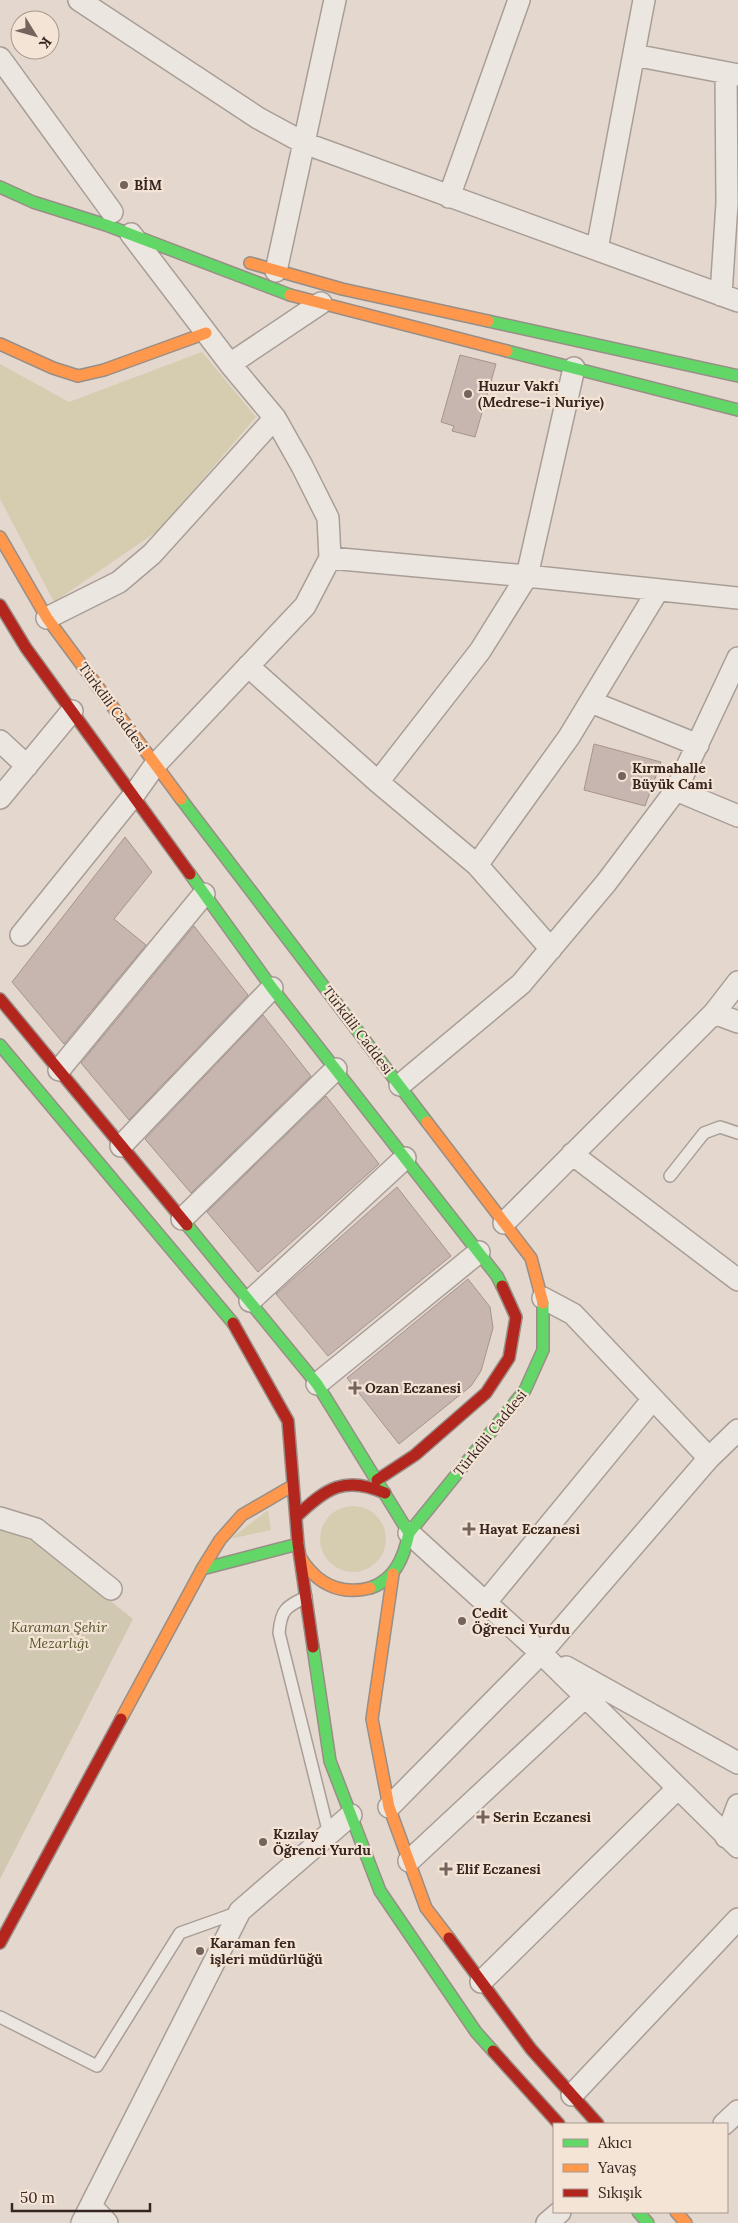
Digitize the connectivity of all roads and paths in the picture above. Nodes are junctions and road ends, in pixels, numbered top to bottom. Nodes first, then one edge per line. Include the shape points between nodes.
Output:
1 (79, 0) edge
2 (335, 0) edge
3 (519, 0) edge
4 (644, 0) edge
5 (634, 55) junction
6 (0, 58) edge
7 (732, 74) edge
8 (304, 143) junction
9 (0, 187) edge
10 (449, 197) junction
11 (115, 217) junction
12 (597, 249) junction
13 (240, 260) dead end
14 (276, 271) junction
15 (729, 298) edge
16 (321, 303) junction
17 (206, 333) junction
18 (0, 344) edge
19 (230, 364) junction
20 (574, 368) junction
21 (738, 376) edge
22 (738, 410) edge
23 (275, 418) junction
24 (0, 537) edge
25 (330, 558) junction
26 (527, 576) junction
27 (658, 590) junction
28 (738, 598) edge
29 (1, 610) edge
30 (47, 618) junction
31 (738, 658) edge
32 (248, 666) junction
33 (591, 702) junction
34 (72, 711) junction
35 (0, 740) edge
36 (698, 745) junction
37 (155, 765) junction
38 (27, 766) junction
39 (378, 782) junction
40 (676, 790) junction
41 (133, 796) junction
42 (0, 798) edge
43 (738, 816) edge
44 (477, 865) junction
45 (204, 894) junction
46 (20, 935) dead end
47 (550, 949) junction
48 (738, 982) edge
49 (272, 988) junction
50 (0, 999) edge
51 (714, 1013) junction
52 (738, 1022) edge
53 (0, 1046) edge
54 (336, 1069) junction
55 (59, 1070) junction
56 (400, 1085) junction
57 (738, 1133) edge
58 (121, 1146) junction
59 (572, 1154) junction
60 (406, 1158) junction
61 (670, 1176) dead end
62 (182, 1219) junction
63 (504, 1222) junction
64 (479, 1252) junction
65 (736, 1273) edge
66 (543, 1298) junction
67 (250, 1301) junction
68 (317, 1384) junction
69 (653, 1399) junction
70 (738, 1430) edge
71 (709, 1458) junction
72 (377, 1480) junction
73 (292, 1486) junction
74 (385, 1493) junction
75 (0, 1518) edge
76 (296, 1518) junction
77 (409, 1533) junction
78 (298, 1544) junction
79 (300, 1557) junction
80 (202, 1569) junction
81 (393, 1574) junction
82 (111, 1589) dead end
83 (306, 1597) junction
84 (486, 1602) junction
85 (541, 1653) junction
86 (585, 1697) junction
87 (738, 1763) edge
88 (678, 1788) junction
89 (738, 1805) edge
90 (389, 1807) junction
91 (351, 1815) junction
92 (330, 1834) junction
93 (732, 1842) edge
94 (409, 1861) junction
95 (240, 1911) junction
96 (738, 1919) edge
97 (0, 1943) edge
98 (481, 1982) junction
99 (0, 2017) edge
100 (572, 2095) junction
101 (738, 2111) edge
102 (558, 2123) edge
103 (597, 2123) edge
104 (725, 2123) edge
105 (559, 2213) edge
106 (639, 2213) edge
107 (677, 2213) edge
108 (86, 2214) edge
109 (106, 2223) edge
110 (547, 2223) edge
111 (648, 2223) edge
112 (686, 2223) edge

1 - 8 street via 258,118
2 - 8 street
3 - 10 street
4 - 5 street
5 - 7 street
5 - 12 street
6 - 11 street
7 - 15 street via 727,203
8 - 10 street
8 - 14 street
9 - 11 main road via 33,202
10 - 12 street
11 - 16 main road via 282,293
11 - 17 street
12 - 15 street
13 - 14 main road
14 - 21 main road via 342,289
16 - 19 street
16 - 20 main road
17 - 18 main road via 104,370 78,376
17 - 19 street
19 - 23 street
20 - 22 main road
20 - 26 street
23 - 25 street via 328,518
23 - 30 street via 152,554 119,582
24 - 30 main road, Türkdili Caddesi
25 - 26 street
25 - 32 street via 305,606
26 - 27 street
26 - 39 street via 480,651
27 - 28 street
27 - 33 street
29 - 34 main road, Türkdili Caddesi
30 - 37 main road, Türkdili Caddesi
31 - 36 street
32 - 37 street
32 - 39 street
33 - 36 street
33 - 44 street via 569,738
34 - 38 street
34 - 41 main road, Türkdili Caddesi
35 - 38 street
36 - 40 street
37 - 41 street
37 - 56 main road, Türkdili Caddesi
38 - 42 street
39 - 44 street
40 - 43 street
40 - 47 street via 606,883
41 - 45 main road, Türkdili Caddesi
41 - 46 street
44 - 47 street
45 - 49 main road, Türkdili Caddesi
45 - 55 street
47 - 56 street via 521,984
48 - 51 street
49 - 54 main road, Türkdili Caddesi
49 - 58 street
50 - 55 main road
51 - 52 street
51 - 59 street
53 - 73 main road via 235,1326 288,1421
54 - 60 main road, Türkdili Caddesi
54 - 62 street
55 - 58 main road
56 - 63 main road, Türkdili Caddesi
57 - 61 lane via 720,1127 704,1133
58 - 62 main road
59 - 63 street
59 - 65 street
60 - 64 main road, Türkdili Caddesi
60 - 67 street
62 - 67 main road
63 - 66 main road, Türkdili Caddesi via 530,1258
64 - 68 street
64 - 72 main road, Türkdili Caddesi via 498,1276 516,1317 509,1358 486,1393 415,1455
66 - 69 street via 573,1314
66 - 77 main road, Türkdili Caddesi via 543,1350 525,1390
67 - 68 main road
68 - 72 main road
69 - 71 street
69 - 84 street
70 - 71 street
71 - 85 street
72 - 74 main road
73 - 76 main road
73 - 80 main road via 242,1515 220,1540
74 - 76 main road via 359,1483 343,1484 327,1489
74 - 77 main road
75 - 82 street via 36,1530
76 - 78 main road
77 - 81 main road via 401,1563
77 - 84 street
78 - 79 main road
78 - 80 main road
79 - 81 main road via 313,1576 344,1592 362,1591 379,1585
79 - 83 main road
80 - 97 main road
81 - 90 main road via 372,1719
83 - 91 main road via 330,1760
83 - 92 lane via 286,1607 280,1619 279,1633
84 - 85 street
85 - 86 street
85 - 87 street
85 - 90 street
86 - 88 street
86 - 94 street
88 - 93 street
88 - 98 street
89 - 93 street
90 - 94 main road
91 - 92 street
91 - 102 main road via 380,1891 476,2032
92 - 95 street
94 - 98 main road via 426,1908
95 - 99 lane via 180,1933 96,2066
95 - 108 street
96 - 100 street
98 - 100 main road via 530,2049
100 - 103 main road
101 - 104 street
105 - 110 street
106 - 111 main road
107 - 112 main road
108 - 109 street

